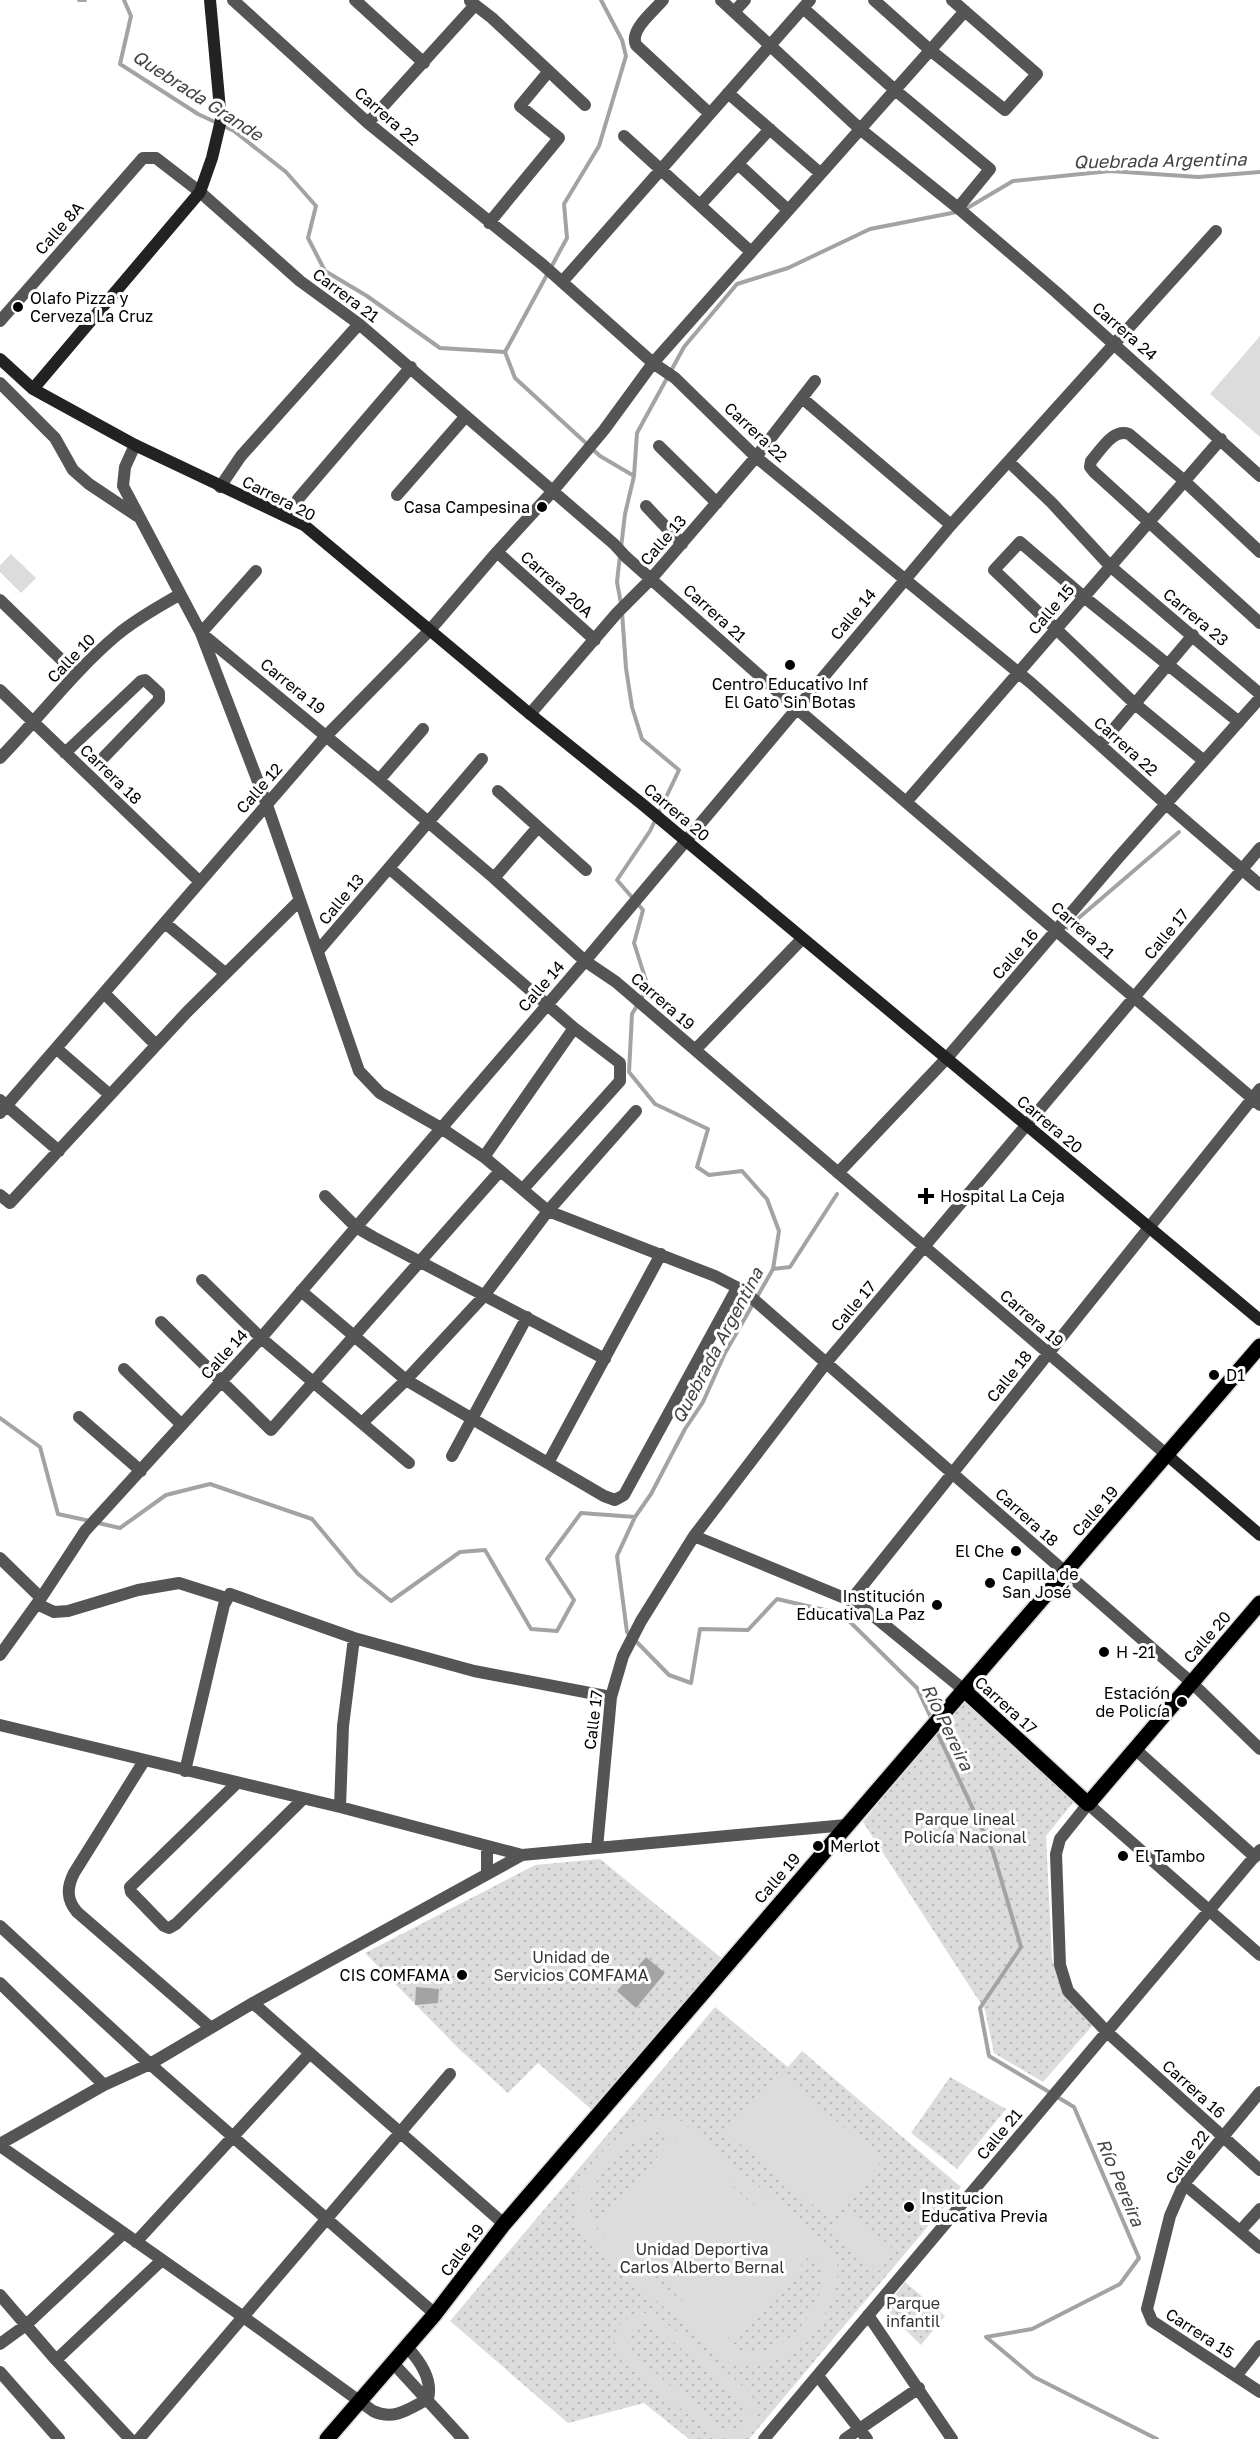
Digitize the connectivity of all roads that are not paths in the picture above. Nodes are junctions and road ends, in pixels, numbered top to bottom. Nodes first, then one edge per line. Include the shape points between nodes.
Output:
1 (210, 0) edge
2 (233, 0) edge
3 (355, 0) edge
4 (663, 0) edge
5 (720, 0) edge
6 (745, 0) edge
7 (874, 0) edge
8 (952, 0) edge
9 (472, 3) edge
10 (806, 4) edge
11 (734, 12) junction
12 (965, 12) junction
13 (770, 45) junction
14 (930, 50) junction
15 (424, 63) junction
16 (549, 71) junction
17 (895, 90) junction
18 (728, 93) junction
19 (585, 105) dead end
20 (710, 114) junction
21 (368, 123) junction
22 (770, 129) junction
23 (860, 129) junction
24 (624, 136) dead end
25 (143, 158) joint
26 (738, 164) junction
27 (661, 169) junction
28 (820, 173) junction
29 (200, 192) junction
30 (700, 205) junction
31 (788, 210) junction
32 (961, 211) junction
33 (489, 223) junction
34 (1216, 231) dead end
35 (751, 252) junction
36 (558, 279) junction
37 (0, 321) edge
38 (360, 324) junction
39 (1114, 344) junction
40 (0, 359) edge
41 (653, 363) junction
42 (411, 367) junction
43 (815, 381) dead end
44 (0, 383) edge
45 (33, 389) junction
46 (802, 398) junction
47 (466, 416) junction
48 (1221, 439) junction
49 (135, 445) junction
50 (659, 446) dead end
51 (756, 457) junction
52 (1009, 462) junction
53 (1260, 476) edge
54 (1183, 482) junction
55 (220, 487) junction
56 (552, 492) junction
57 (397, 495) dead end
58 (298, 499) dead end
59 (717, 503) junction
60 (646, 506) dead end
61 (140, 518) junction
62 (947, 521) junction
63 (1148, 523) junction
64 (682, 544) junction
65 (497, 552) junction
66 (1260, 552) edge
67 (1110, 566) junction
68 (256, 572) dead end
69 (905, 578) junction
70 (651, 579) junction
71 (179, 595) junction
72 (1084, 597) junction
73 (0, 600) edge
74 (1260, 622) edge
75 (430, 630) junction
76 (1055, 630) junction
77 (201, 633) junction
78 (1192, 636) junction
79 (595, 640) junction
80 (1168, 665) junction
81 (1018, 673) junction
82 (76, 674) junction
83 (0, 690) edge
84 (1260, 694) edge
85 (1260, 698) edge
86 (1135, 704) junction
87 (796, 708) junction
88 (530, 714) junction
89 (35, 722) junction
90 (1239, 722) junction
91 (423, 729) dead end
92 (327, 735) junction
93 (1100, 745) junction
94 (65, 753) junction
95 (104, 757) dead end
96 (0, 758) edge
97 (482, 759) dead end
98 (1204, 761) junction
99 (379, 780) junction
100 (498, 791) dead end
101 (907, 801) junction
102 (1166, 804) junction
103 (267, 805) junction
104 (428, 822) junction
105 (538, 827) junction
106 (686, 842) junction
107 (1260, 848) edge
108 (389, 868) junction
109 (586, 870) dead end
110 (1242, 870) junction
111 (494, 878) junction
112 (199, 881) junction
113 (1260, 885) edge
114 (300, 900) junction
115 (165, 923) junction
116 (1057, 930) junction
117 (802, 939) junction
118 (318, 951) junction
119 (585, 961) junction
120 (225, 973) junction
121 (104, 993) junction
122 (1135, 996) junction
123 (548, 1004) junction
124 (574, 1029) junction
125 (156, 1045) junction
126 (57, 1049) junction
127 (695, 1050) junction
128 (946, 1059) junction
129 (110, 1095) junction
130 (1258, 1097) edge
131 (2, 1106) edge
132 (636, 1111) dead end
133 (1026, 1125) junction
134 (441, 1128) junction
135 (59, 1151) junction
136 (484, 1156) junction
137 (500, 1171) junction
138 (838, 1173) junction
139 (523, 1189) junction
140 (0, 1194) edge
141 (325, 1196) dead end
142 (548, 1211) junction
143 (356, 1227) junction
144 (1149, 1228) junction
145 (924, 1246) junction
146 (661, 1254) junction
147 (419, 1263) junction
148 (202, 1280) dead end
149 (740, 1289) junction
150 (301, 1291) junction
151 (483, 1297) junction
152 (527, 1317) junction
153 (1260, 1320) edge
154 (161, 1322) dead end
155 (355, 1337) junction
156 (261, 1338) junction
157 (1260, 1346) edge
158 (1048, 1353) junction
159 (605, 1359) junction
160 (826, 1363) junction
161 (124, 1369) dead end
162 (406, 1380) junction
163 (221, 1382) junction
164 (314, 1382) junction
165 (79, 1417) dead end
166 (471, 1419) junction
167 (362, 1423) junction
168 (182, 1425) junction
169 (1167, 1455) junction
170 (452, 1456) dead end
171 (408, 1463) dead end
172 (548, 1463) junction
173 (141, 1471) junction
174 (952, 1473) junction
175 (1260, 1535) edge
176 (694, 1536) junction
177 (0, 1558) edge
178 (1065, 1573) junction
179 (226, 1598) junction
180 (851, 1600) junction
181 (39, 1601) junction
182 (1260, 1603) edge
183 (354, 1638) junction
184 (0, 1655) edge
185 (1192, 1683) junction
186 (964, 1690) junction
187 (610, 1697) junction
188 (0, 1725) edge
189 (1135, 1749) junction
190 (1260, 1749) edge
191 (144, 1761) junction
192 (185, 1771) junction
193 (236, 1784) junction
194 (303, 1799) junction
195 (1088, 1804) junction
196 (340, 1807) junction
197 (846, 1825) junction
198 (486, 1846) junction
199 (597, 1848) junction
200 (1257, 1853) edge
201 (522, 1855) junction
202 (487, 1874) junction
203 (1210, 1911) junction
204 (0, 1926) edge
205 (1260, 1955) edge
206 (2, 1988) edge
207 (253, 2003) junction
208 (211, 2028) junction
209 (1107, 2032) junction
210 (310, 2053) junction
211 (150, 2064) junction
212 (450, 2074) dead end
213 (104, 2085) junction
214 (1260, 2092) edge
215 (400, 2132) junction
216 (232, 2136) junction
217 (1222, 2136) junction
218 (0, 2145) edge
219 (1260, 2170) edge
220 (1184, 2184) junction
221 (1260, 2209) edge
222 (327, 2219) junction
223 (504, 2224) junction
224 (1240, 2231) junction
225 (124, 2233) junction
226 (136, 2242) junction
227 (1260, 2248) edge
228 (162, 2260) junction
229 (0, 2295) edge
230 (435, 2314) junction
231 (242, 2316) junction
232 (868, 2316) junction
233 (1152, 2321) joint
234 (26, 2325) junction
235 (0, 2344) edge
236 (1260, 2346) edge
237 (407, 2347) junction
238 (56, 2360) junction
239 (393, 2363) junction
240 (0, 2372) edge
241 (818, 2376) junction
242 (1236, 2376) junction
243 (919, 2388) junction
244 (1260, 2392) edge
245 (428, 2399) junction
246 (359, 2402) junction
247 (864, 2434) edge
248 (768, 2437) edge
249 (59, 2439) edge
250 (130, 2439) edge
251 (139, 2439) edge
252 (327, 2439) edge
253 (463, 2439) edge
254 (845, 2439) edge
255 (952, 2439) edge

1 - 29 main road via 220,125
2 - 21 street, Carrera 22
3 - 15 street
4 - 20 street via 636,32 636,45
5 - 11 street, Carrera 24
6 - 11 street
7 - 14 street
8 - 12 street
9 - 15 street
9 - 16 street
10 - 13 street
10 - 17 street
11 - 13 street, Carrera 24
12 - 14 street, Calle 12
12 - 14 street via 1036,74 1005,110
13 - 18 street
13 - 23 street, Carrera 24
14 - 17 street, Calle 12
15 - 21 street
16 - 19 street
16 - 33 street via 520,106 559,138
17 - 23 street, Calle 12
17 - 32 street via 990,169
18 - 20 street
18 - 22 street
20 - 27 street
21 - 33 street, Carrera 22
22 - 26 street
22 - 28 street
23 - 28 street, Calle 12
23 - 32 street, Carrera 24
24 - 27 street
25 - 29 street, Carrera 21 via 156,158
25 - 37 street, Calle 8A
26 - 30 street
26 - 31 street
27 - 30 street
27 - 36 street
28 - 31 street, Calle 12
29 - 38 street, Carrera 21 via 300,281
29 - 45 main road
30 - 35 street
31 - 35 street, Calle 12
32 - 39 street, Carrera 24
33 - 36 street, Carrera 22
34 - 39 street, Calle 14
35 - 41 street, Calle 12
36 - 41 street, Carrera 22
38 - 42 street, Carrera 21
38 - 55 street via 241,456
39 - 48 street, Carrera 24
39 - 52 street, Calle 14
40 - 45 main road, Carrera 20
41 - 51 street, Carrera 22
41 - 56 street, Calle 12
42 - 47 street, Carrera 21
42 - 58 street
43 - 46 street, Calle 13
44 - 61 street via 55,438 73,470
45 - 49 main road, Carrera 20
46 - 51 street, Calle 13
46 - 62 street
47 - 56 street, Carrera 21
47 - 57 street
48 - 53 street, Carrera 24
48 - 54 street, Calle 15
49 - 55 main road, Carrera 20
49 - 61 street, Carrera 19 via 125,467 123,486
50 - 59 street
51 - 59 street, Calle 13
51 - 69 street, Carrera 22
52 - 62 street, Calle 14
52 - 67 street, Carrera 23
54 - 63 street, Calle 15
54 - 63 street via 1122,432 1115,434 1091,461 1094,472
54 - 66 street
55 - 75 main road, Carrera 20 via 304,525
56 - 65 street, Calle 12
56 - 70 street, Carrera 21
59 - 64 street, Calle 13
60 - 64 street
61 - 71 street, Carrera 19
62 - 69 street, Calle 14
63 - 67 street, Calle 15
63 - 74 street
64 - 70 street, Calle 13
65 - 75 street, Calle 12
65 - 79 street, Carrera 20A
67 - 72 street, Calle 15
67 - 78 street, Carrera 23
68 - 77 street
69 - 81 street, Carrera 22
69 - 87 street, Calle 14
70 - 79 street, Calle 13
70 - 87 street, Carrera 21
71 - 77 street, Carrera 19
71 - 82 street, Calle 10 via 119,633
72 - 76 street, Calle 15
72 - 76 street via 1020,542 994,570
72 - 80 street
73 - 82 street
75 - 88 main road, Carrera 20
75 - 92 street, Calle 12
76 - 81 street, Calle 15
76 - 86 street
77 - 92 street, Carrera 19
77 - 103 street
78 - 80 street
78 - 84 street, Carrera 23
79 - 88 street, Calle 13
80 - 86 street
80 - 90 street
81 - 93 street, Carrera 22
81 - 101 street, Calle 15
82 - 89 street, Calle 10
83 - 89 street, Carrera 18
85 - 90 street, Calle 16
86 - 93 street
86 - 98 street
87 - 101 street, Carrera 21
87 - 106 street, Calle 14
88 - 106 main road, Carrera 20
89 - 94 street, Carrera 18
89 - 96 street, Calle 10
90 - 98 street, Calle 16
91 - 99 street
92 - 99 street, Carrera 19
92 - 103 street, Calle 12
93 - 102 street, Carrera 22
94 - 95 street via 145,680 159,693 159,700
94 - 112 street, Carrera 18
97 - 104 street, Calle 13
98 - 102 street, Calle 16
99 - 104 street, Carrera 19
100 - 105 street
101 - 116 street, Carrera 21
102 - 110 street, Carrera 22
102 - 116 street, Calle 16
103 - 112 street, Calle 12
103 - 114 street
104 - 108 street, Calle 13
104 - 111 street, Carrera 19
105 - 109 street
105 - 111 street
106 - 117 main road, Carrera 20
106 - 119 street, Calle 14
107 - 110 street, Calle 17
108 - 118 street, Calle 13
108 - 123 street
110 - 113 street, Carrera 22
110 - 122 street, Calle 17
111 - 119 street, Carrera 19
112 - 115 street, Calle 12
114 - 118 street
114 - 120 street
115 - 120 street
115 - 121 street, Calle 12
116 - 122 street, Carrera 21
116 - 128 street, Calle 16
117 - 127 street
117 - 128 main road, Carrera 20
118 - 134 street via 359,1071 380,1093
119 - 123 street, Calle 14
119 - 127 street, Carrera 19
120 - 125 street
121 - 125 street
121 - 126 street, Calle 12
122 - 130 street, Carrera 21
122 - 133 street, Calle 17
123 - 124 street
123 - 134 street, Calle 14
124 - 136 street
124 - 139 street via 620,1063 620,1082
125 - 129 street
126 - 129 street
126 - 131 street, Calle 12
127 - 138 street, Carrera 19
128 - 133 main road, Carrera 20
128 - 138 street, Calle 16
129 - 135 street
130 - 144 street, Calle 18
131 - 135 street
132 - 142 street
133 - 144 main road, Carrera 20
133 - 145 street, Calle 17
134 - 136 street
134 - 143 street, Calle 14
135 - 140 street via 10,1203
136 - 137 street
137 - 139 street
137 - 147 street
138 - 145 street, Carrera 19
139 - 142 street
141 - 143 street
142 - 146 street, Carrera 18
142 - 151 street
143 - 147 street
143 - 150 street, Calle 14
144 - 153 main road, Carrera 20
144 - 158 street, Calle 18
145 - 158 street, Carrera 19
145 - 160 street, Calle 17
146 - 149 street, Carrera 18
146 - 159 street
147 - 151 street
147 - 155 street
148 - 156 street
149 - 160 street, Carrera 18
149 - 172 street via 621,1498 604,1496
150 - 155 street
150 - 156 street, Calle 14
151 - 152 street
151 - 162 street
152 - 159 street
152 - 166 street
154 - 163 street
155 - 162 street
155 - 164 street
156 - 163 street, Calle 14
156 - 164 street
157 - 169 main road, Calle 19
158 - 169 street, Carrera 19
158 - 174 street, Calle 18
159 - 172 street
160 - 174 street, Carrera 18
160 - 176 street, Calle 17
161 - 168 street
162 - 166 street
162 - 167 street
163 - 164 street via 271,1430
163 - 168 street, Calle 14
164 - 167 street
165 - 173 street
166 - 170 street
166 - 172 street
167 - 171 street
168 - 173 street, Calle 14
169 - 175 main road, Carrera 19
169 - 178 main road, Calle 19
173 - 181 street, Calle 14 via 85,1531
174 - 178 street, Carrera 18
174 - 180 street, Calle 18
176 - 180 street, Carrera 17
176 - 187 street, Calle 17 via 641,1621 623,1656
177 - 181 street
178 - 185 street, Carrera 18
178 - 186 main road, Calle 19
179 - 181 street via 179,1583 138,1590 68,1611 54,1612
179 - 183 street via 235,1595
179 - 192 street
180 - 186 street, Carrera 17
181 - 184 street, Calle 14
182 - 185 main road, Calle 20
183 - 187 street via 495,1677
183 - 196 street via 343,1726
185 - 189 main road, Calle 20
185 - 190 street, Carrera 18
186 - 195 main road, Carrera 17
186 - 197 main road, Calle 19
187 - 199 street, Calle 17
188 - 191 street
189 - 195 main road, Calle 20
189 - 200 street
191 - 192 street
191 - 208 street via 74,1873 69,1898 77,1912
192 - 193 street
193 - 194 street
193 - 194 street via 130,1887 164,1926 176,1924
194 - 196 street
195 - 203 street, Carrera 17
195 - 209 street, Carrera 16 via 1060,1839 1056,1854 1060,1965 1068,1991
196 - 198 street
197 - 199 street
197 - 223 main road, Calle 19
198 - 201 street
198 - 202 street
199 - 201 street
200 - 203 street, Calle 21
201 - 202 street
202 - 207 street
203 - 205 street, Carrera 17
203 - 209 street, Calle 21
204 - 211 street
206 - 213 street
207 - 208 street
207 - 210 street
208 - 211 street
209 - 217 street, Carrera 16
209 - 232 street, Calle 21
210 - 215 street
210 - 216 street
211 - 213 street
211 - 216 street
212 - 215 street
213 - 218 street
214 - 217 street, Calle 22
215 - 222 street
215 - 223 street
216 - 222 street
216 - 226 street
217 - 219 street, Carrera 16
217 - 220 street, Calle 22
218 - 225 street
220 - 224 street
220 - 233 street, Calle 22 via 1170,2216 1148,2309
221 - 224 street
222 - 230 street
222 - 231 street
223 - 230 main road, Calle 19
224 - 227 street
225 - 226 street
225 - 234 street
226 - 228 street
228 - 231 street
228 - 238 street
229 - 234 street
230 - 237 main road, Calle 19
231 - 246 street
231 - 251 street
232 - 241 street, Calle 21
232 - 243 street
233 - 242 street, Carrera 15
234 - 235 street
234 - 238 street
236 - 242 street
237 - 239 main road, Calle 19
237 - 245 street via 427,2378
238 - 250 street
239 - 245 street
239 - 246 main road, Calle 19
240 - 249 street
241 - 247 street
241 - 248 street, Calle 21
242 - 244 street, Carrera 15
243 - 247 street
243 - 255 street
245 - 246 street via 390,2416
245 - 253 street
246 - 252 main road, Calle 19
247 - 254 street

